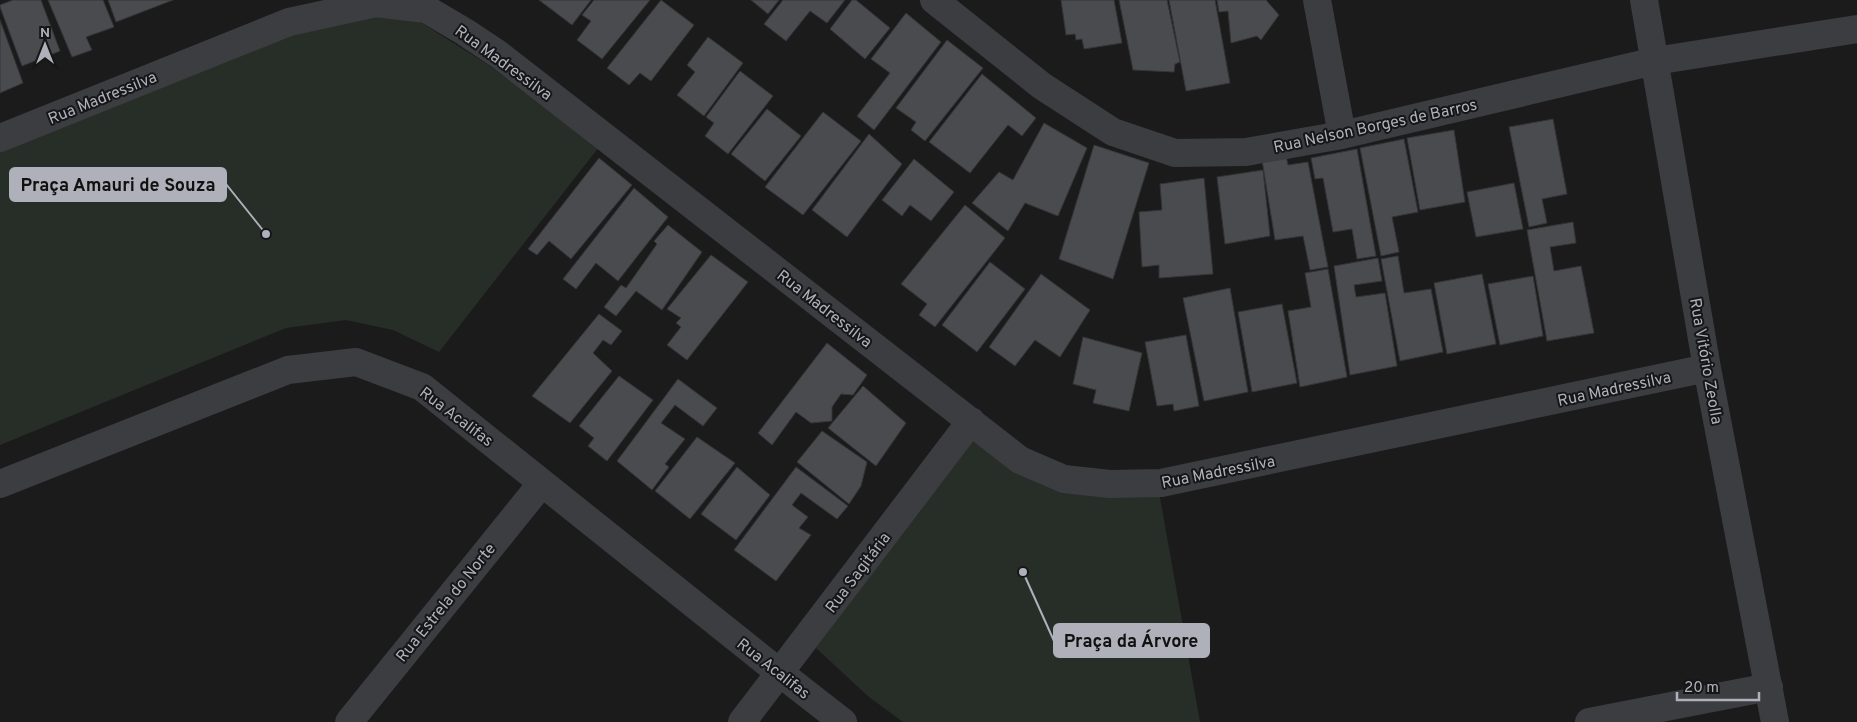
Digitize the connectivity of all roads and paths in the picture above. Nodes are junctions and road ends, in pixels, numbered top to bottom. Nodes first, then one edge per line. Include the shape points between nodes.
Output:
1 (934, 0) edge
2 (1317, 0) edge
3 (1644, 0) edge
4 (1857, 29) edge
5 (1656, 61) junction
6 (1342, 135) junction
7 (0, 138) edge
8 (1708, 368) junction
9 (971, 421) junction
10 (542, 483) junction
11 (0, 484) edge
12 (780, 673) junction
13 (1769, 687) junction
14 (349, 722) edge
15 (742, 722) edge
16 (844, 722) edge
17 (1589, 722) edge
18 (1775, 722) edge

1 - 6 street, Rua Nelson Borges de Barros via 1042,86 1114,132 1176,154 1246,152
2 - 6 street
3 - 5 street, Rua Vitório Zeolla
4 - 5 street, Rua Nelson Borges de Barros
5 - 6 street, Rua Nelson Borges de Barros
5 - 8 street, Rua Vitório Zeolla
7 - 9 street, Rua Madressilva via 289,22 376,3 426,9 498,54
8 - 9 street, Rua Madressilva via 1161,484 1110,484 1064,479 1020,460
8 - 13 street, Rua Vitório Zeolla
9 - 12 street, Rua Sagitária
10 - 11 street, Rua Acalifas via 422,386 356,362 288,370
10 - 12 street, Rua Acalifas
10 - 14 street, Rua Estrela do Norte
12 - 15 street, Rua Sagitária
12 - 16 street, Rua Acalifas
13 - 17 street
13 - 18 street, Rua Vitório Zeolla

